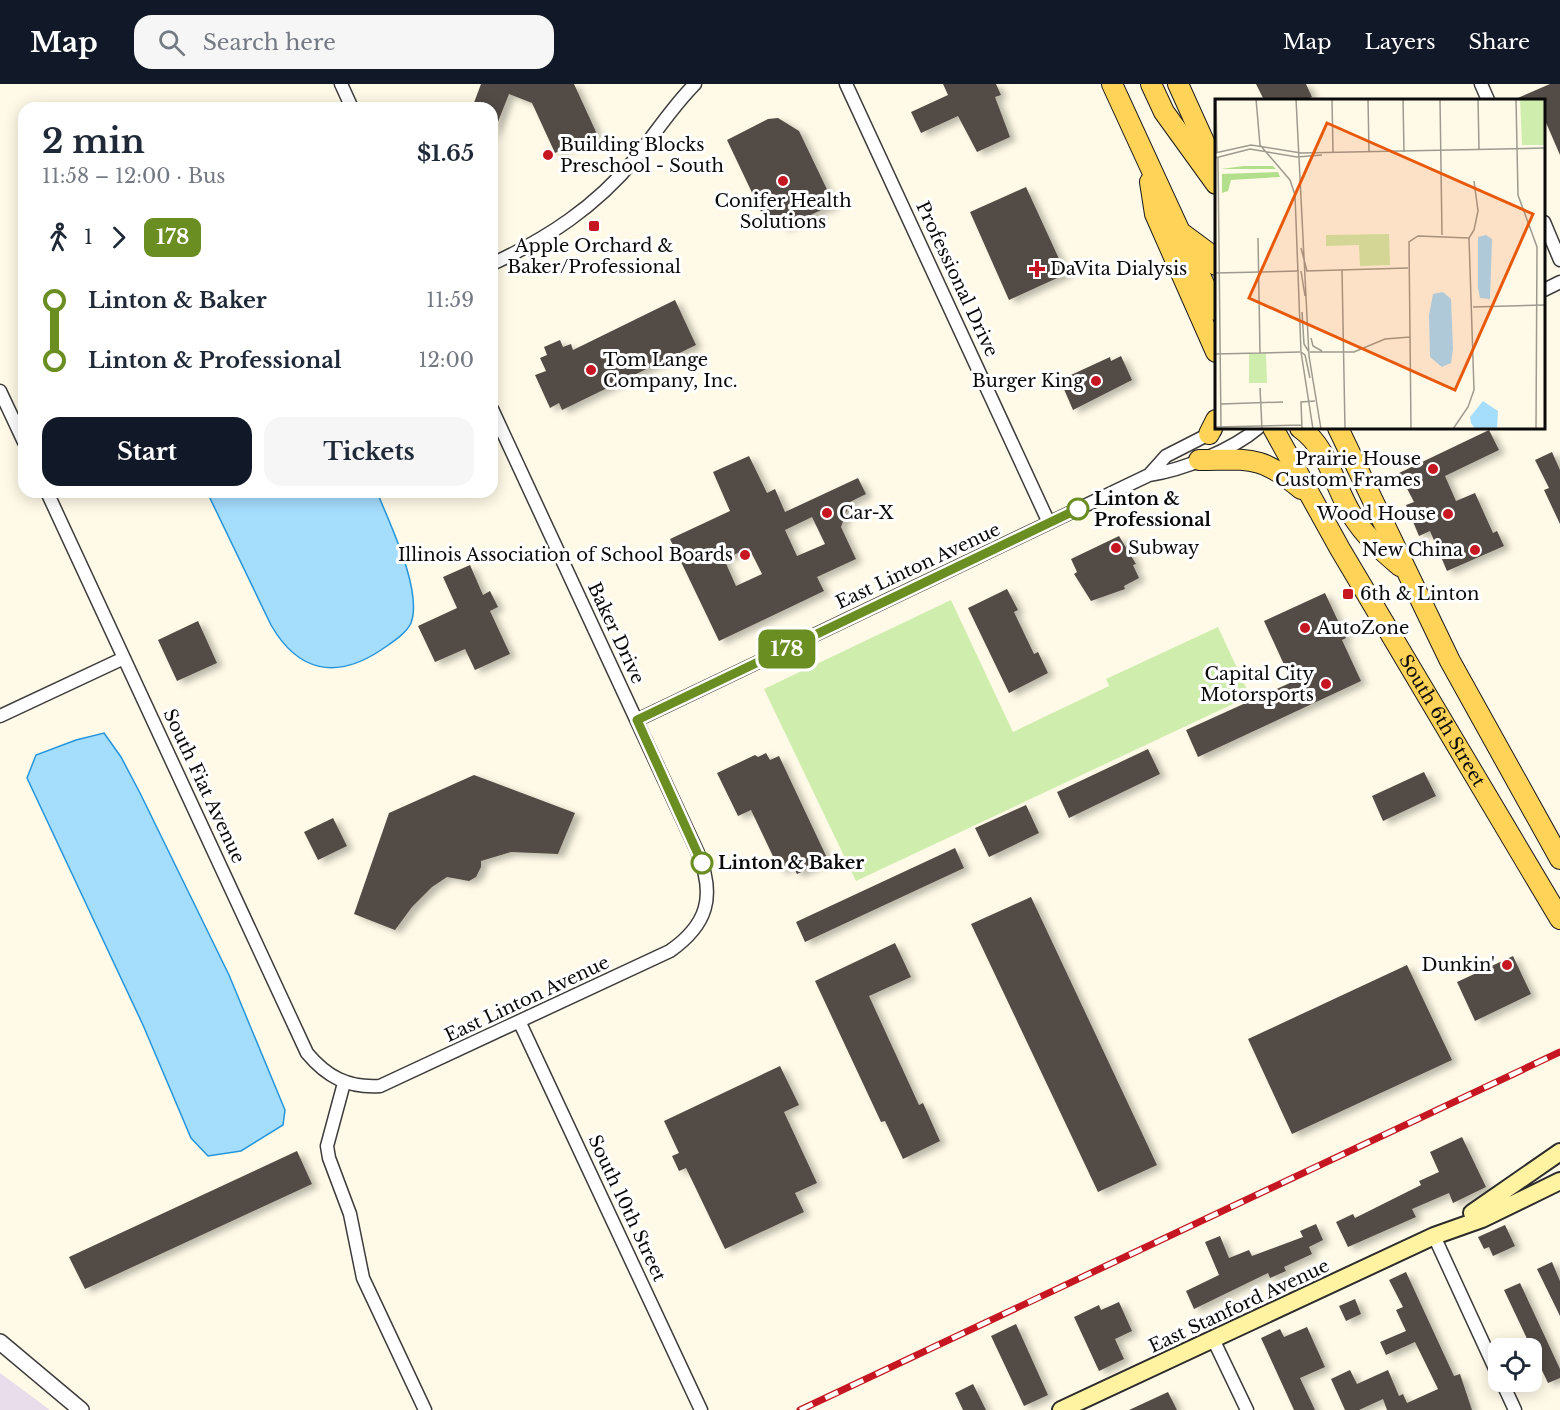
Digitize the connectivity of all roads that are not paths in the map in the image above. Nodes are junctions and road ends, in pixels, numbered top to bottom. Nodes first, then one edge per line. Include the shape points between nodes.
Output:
1 (341, 84) edge
2 (695, 84) edge
3 (846, 84) edge
4 (1112, 84) edge
5 (1151, 84) edge
6 (1178, 84) edge
7 (1480, 84) edge
8 (1488, 99) edge
9 (349, 102) edge
10 (1147, 161) junction
11 (1215, 166) edge
12 (1215, 183) edge
13 (1545, 224) edge
14 (1180, 232) junction
15 (1560, 260) edge
16 (498, 261) edge
17 (1215, 263) edge
18 (1560, 282) edge
19 (1545, 290) edge
20 (1215, 308) edge
21 (1215, 350) edge
22 (0, 391) edge
23 (498, 423) edge
24 (1215, 428) edge
25 (18, 429) edge
26 (1257, 429) edge
27 (1275, 429) edge
28 (1301, 429) edge
29 (1338, 429) edge
30 (1199, 460) junction
31 (1149, 475) junction
32 (1309, 496) junction
33 (50, 498) edge
34 (1049, 523) junction
35 (1404, 569) junction
36 (124, 658) junction
37 (0, 716) edge
38 (637, 720) junction
39 (1560, 859) edge
40 (705, 909) joint
41 (1560, 918) edge
42 (519, 1023) junction
43 (344, 1083) junction
44 (1560, 1152) edge
45 (1560, 1181) edge
46 (1434, 1236) junction
47 (1213, 1339) junction
48 (0, 1342) edge
49 (1488, 1353) edge
50 (1507, 1392) edge
51 (81, 1410) edge
52 (425, 1410) edge
53 (701, 1410) edge
54 (1061, 1410) edge
55 (1247, 1410) edge
56 (1515, 1410) edge

1 - 9 street
2 - 16 street via 634,160 586,208 559,229
3 - 34 street, Professional Drive
4 - 10 main road
5 - 12 main road via 1164,112
6 - 11 main road
7 - 8 street
10 - 14 main road
10 - 21 main road via 1155,214
13 - 15 street
14 - 17 main road via 1210,254
14 - 20 main road
18 - 19 street
22 - 25 street
23 - 38 street, Baker Drive
24 - 31 street, East Linton Avenue via 1166,456
26 - 30 street, East Linton Avenue
27 - 32 main road, South 6th Street
28 - 35 main road via 1318,446 1351,514 1371,542
29 - 35 main road, South 6th Street
30 - 31 street, East Linton Avenue via 1173,472
30 - 32 main road via 1257,460 1282,472
31 - 34 street, East Linton Avenue
32 - 41 main road, South 6th Street
33 - 36 street, South Fiat Avenue
34 - 38 street, East Linton Avenue
35 - 39 main road, South 6th Street via 1450,661
36 - 37 street
36 - 43 street, South Fiat Avenue via 307,1053 330,1076
38 - 40 street, Baker Drive via 702,863 707,885
40 - 42 street, East Linton Avenue via 690,937 670,951
42 - 43 street, East Linton Avenue via 392,1082 366,1087
42 - 53 street, South 10th Street
43 - 52 street via 327,1146 329,1158 350,1214 363,1278
44 - 46 main road, East Stanford Avenue via 1498,1197
45 - 46 main road, East Stanford Avenue via 1482,1219
46 - 47 main road, East Stanford Avenue
46 - 49 street
47 - 54 main road, East Stanford Avenue
47 - 55 street
48 - 51 street
50 - 56 street

